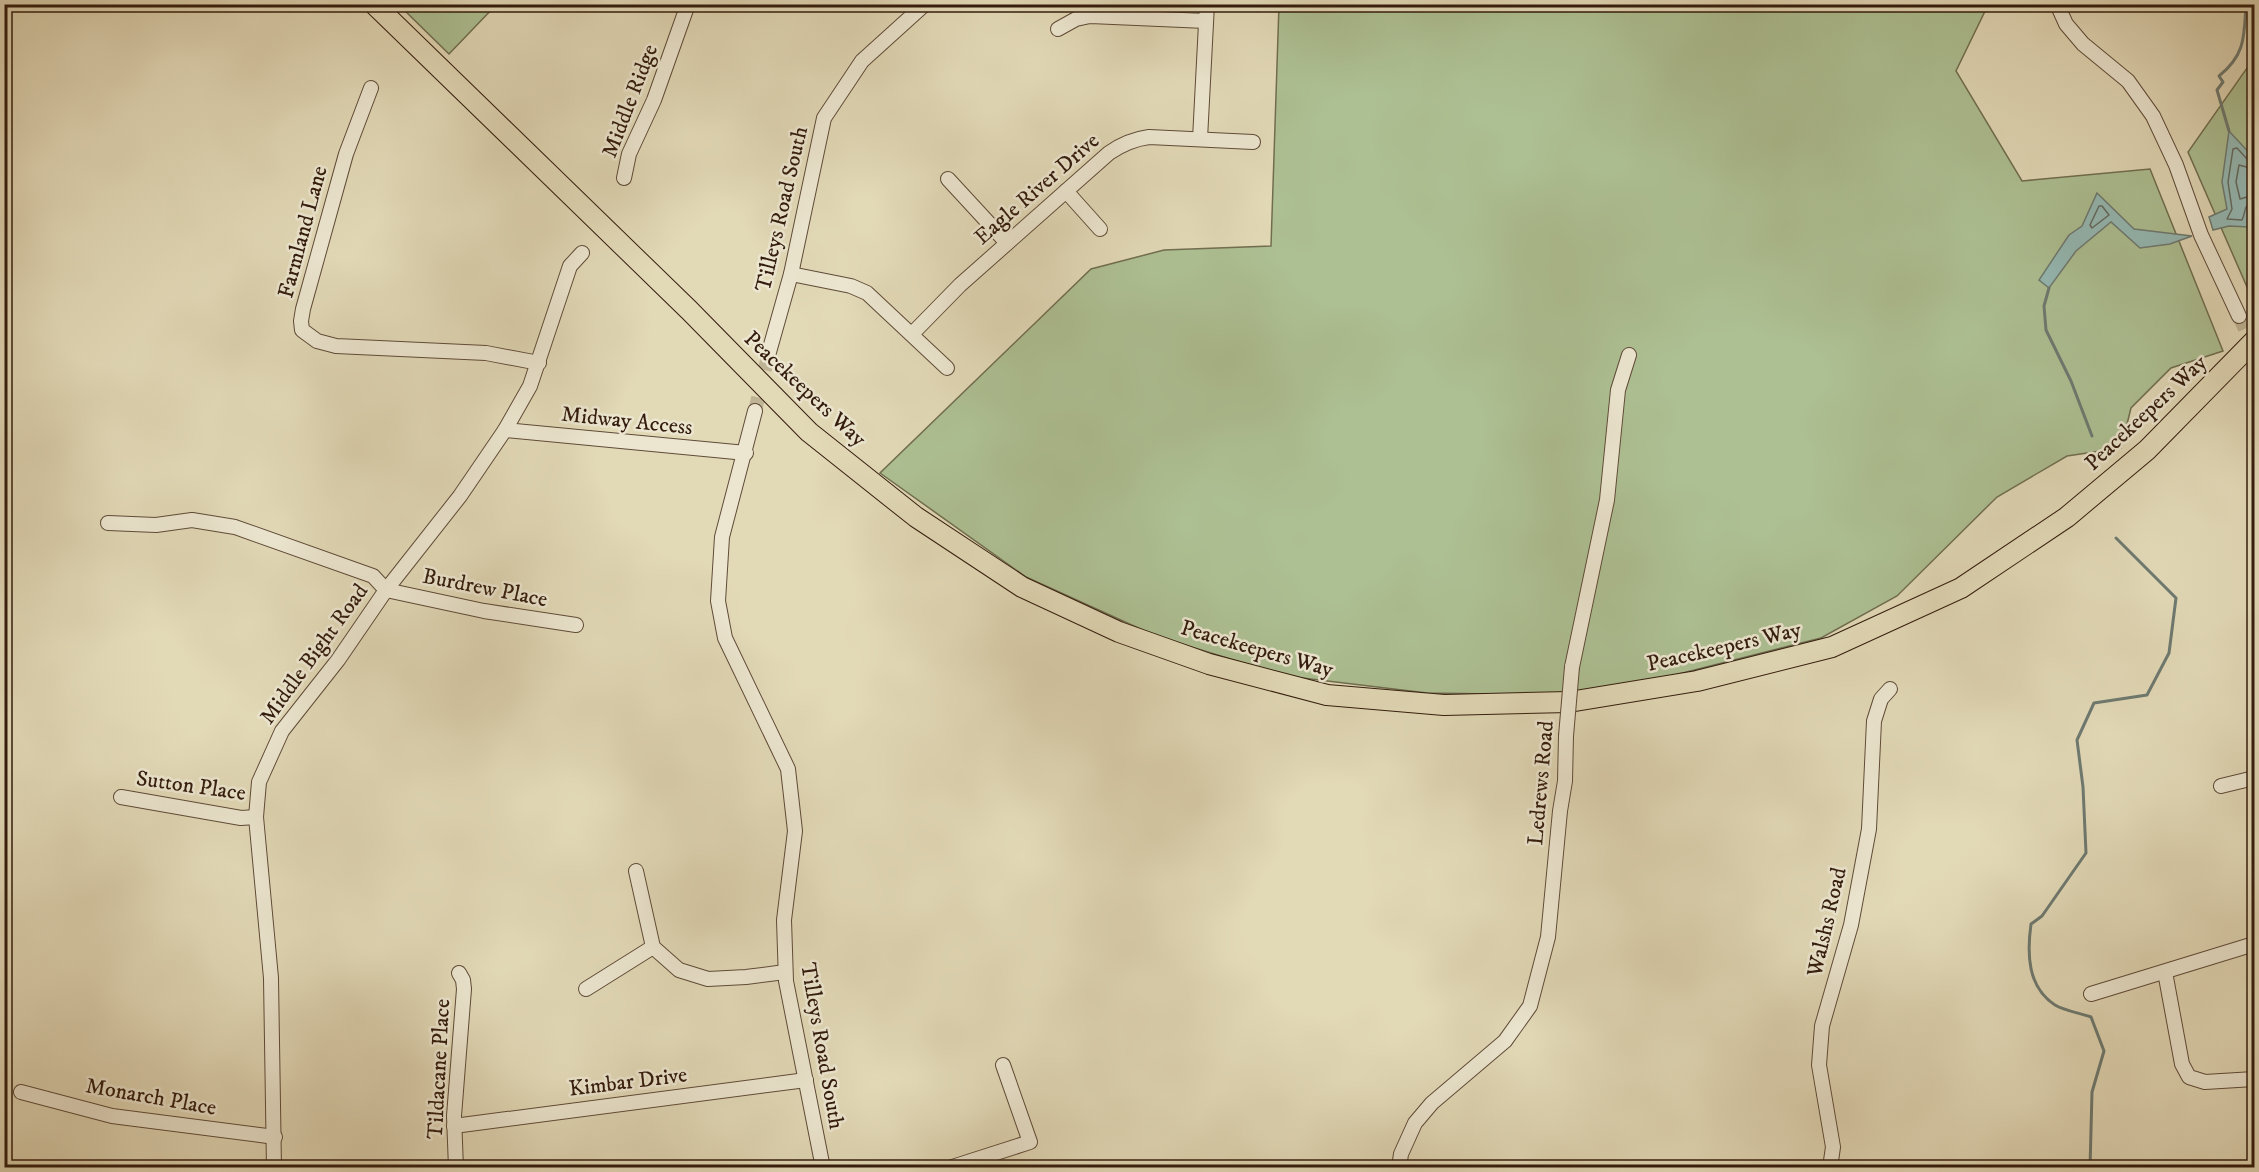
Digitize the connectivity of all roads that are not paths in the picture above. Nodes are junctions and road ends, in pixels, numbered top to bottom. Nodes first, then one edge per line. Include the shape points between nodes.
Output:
1 (374, 4) edge
2 (688, 4) edge
3 (925, 4) edge
4 (1207, 4) edge
5 (2057, 4) edge
6 (1206, 21) junction
7 (1058, 29) dead end
8 (371, 88) dead end
9 (1200, 139) junction
10 (1253, 142) dead end
11 (624, 178) dead end
12 (948, 179) dead end
13 (1066, 191) junction
14 (1100, 229) dead end
15 (1007, 243) junction
16 (582, 253) dead end
17 (790, 274) junction
18 (2239, 316) tunnel mouth
19 (912, 334) junction
20 (2254, 341) edge
21 (769, 352) tunnel mouth
22 (1629, 355) dead end
23 (539, 363) junction
24 (947, 368) dead end
25 (755, 411) tunnel mouth
26 (505, 430) junction
27 (746, 453) junction
28 (108, 523) dead end
29 (386, 590) junction
30 (576, 625) dead end
31 (1890, 689) dead end
32 (2254, 778) edge
33 (2221, 786) dead end
34 (121, 797) dead end
35 (256, 817) junction
36 (636, 871) dead end
37 (2254, 944) edge
38 (653, 947) junction
39 (785, 972) junction
40 (2165, 972) junction
41 (459, 973) dead end
42 (586, 989) dead end
43 (2091, 994) dead end
44 (1003, 1065) dead end
45 (2254, 1079) edge
46 (806, 1080) junction
47 (21, 1092) dead end
48 (454, 1126) junction
49 (275, 1137) junction
50 (274, 1167) edge
51 (456, 1167) edge
52 (824, 1167) edge
53 (949, 1167) edge
54 (1399, 1167) edge
55 (1830, 1167) edge

1 - 20 highway, Peacekeepers Way via 809,432 916,517 1022,587 1119,632 1209,664 1327,695 1444,705 1569,702 1697,681 1832,647 1961,588 2067,517 2147,450
2 - 11 street, Middle Ridge via 654,100 629,154
3 - 17 street, Tilleys Road South via 862,61 825,118
4 - 6 street
5 - 18 street via 2066,24 2083,44 2128,81 2153,116
6 - 7 street via 1090,16
6 - 9 street
8 - 23 street, Farmland Lane via 329,212 303,309 302,330 317,341 336,346 486,353
9 - 10 street, Eagle River Drive
9 - 13 street, Eagle River Drive via 1149,137 1130,141 1109,153
12 - 15 street
13 - 14 street
13 - 15 street, Eagle River Drive
15 - 19 street, Eagle River Drive
16 - 23 street, Middle Bight Road via 570,266
17 - 19 street via 860,289
17 - 21 street, Tilleys Road South
19 - 24 street
22 - 54 street, Ledrews Road, bridge via 1618,390 1607,500 1572,667 1565,781 1548,937 1530,1006 1505,1041 1426,1110 1410,1133
23 - 26 street, Middle Bight Road
25 - 27 street, Tilleys Road South
26 - 27 street, Midway Access
26 - 29 street, Middle Bight Road via 460,496
27 - 39 street, Tilleys Road South via 722,537 718,601 724,638 788,769 795,831 784,920
28 - 29 street via 156,525 192,520 235,527 373,576
29 - 30 street, Burdrew Place
29 - 35 street, Middle Bight Road via 282,731 259,782
31 - 55 street, Walshs Road via 1881,699 1874,721 1869,829 1851,925 1822,1026 1819,1065 1833,1147
32 - 33 street
34 - 35 street, Sutton Place via 241,818
35 - 49 street, Middle Bight Road via 271,978
36 - 38 street
37 - 40 street
38 - 39 street via 679,970 708,979
38 - 42 street
39 - 46 street, Tilleys Road South
40 - 43 street
40 - 45 street via 2182,1064 2189,1077 2205,1082
41 - 48 street, Tildacane Place via 464,989
44 - 53 street via 1030,1143
46 - 48 street, Kimbar Drive
46 - 52 street, Tilleys Road South
47 - 49 street, Monarch Place via 112,1116
48 - 51 street, Tildacane Place
49 - 50 street, Middle Bight Road

